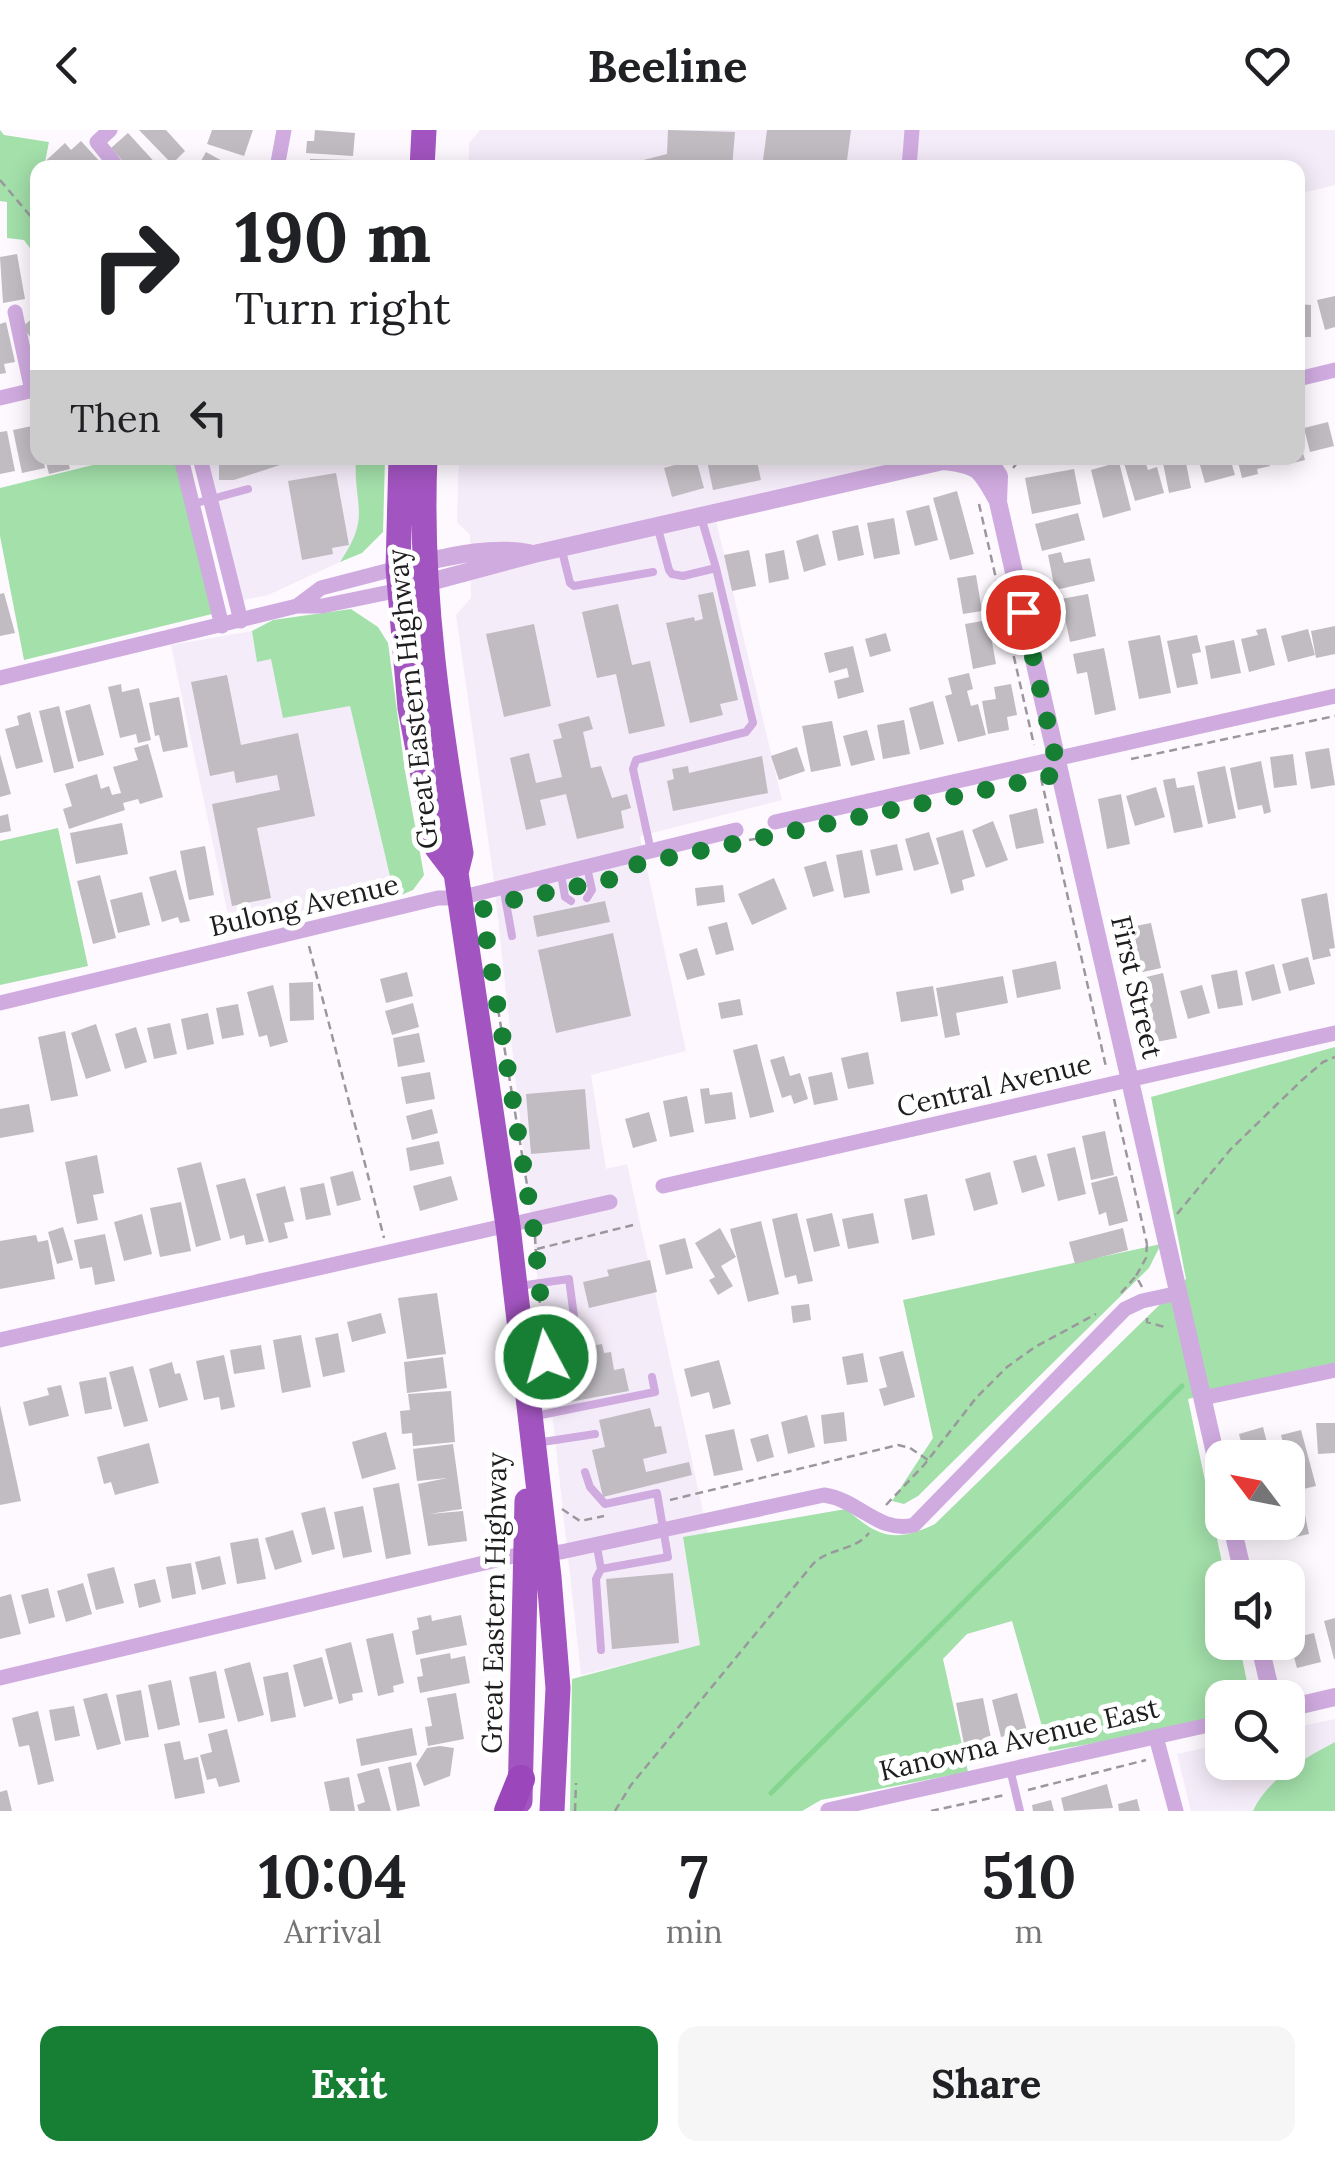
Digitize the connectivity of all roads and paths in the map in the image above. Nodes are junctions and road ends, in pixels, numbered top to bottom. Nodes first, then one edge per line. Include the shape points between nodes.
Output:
1 (110, 130) edge
2 (284, 130) edge
3 (424, 130) edge
4 (440, 130) edge
5 (912, 130) edge
6 (111, 160) edge
7 (278, 160) edge
8 (422, 160) edge
9 (439, 160) edge
10 (910, 160) edge
11 (0, 180) edge
12 (30, 216) edge
13 (15, 312) dead end
14 (30, 370) edge
15 (1335, 370) edge
16 (1305, 377) edge
17 (30, 391) edge
18 (0, 398) edge
19 (183, 465) edge
20 (202, 465) edge
21 (401, 465) edge
22 (425, 465) edge
23 (918, 465) edge
24 (990, 465) edge
25 (248, 489) dead end
26 (210, 500) junction
27 (193, 504) junction
28 (701, 514) junction
29 (657, 525) junction
30 (561, 547) junction
31 (716, 568) junction
32 (425, 572) junction
33 (653, 572) dead end
34 (399, 579) junction
35 (241, 622) junction
36 (222, 626) junction
37 (0, 678) edge
38 (1335, 696) edge
39 (1335, 716) edge
40 (1056, 759) junction
41 (1133, 759) dead end
42 (772, 829) joint
43 (736, 830) dead end
44 (750, 840) dead end
45 (652, 851) junction
46 (622, 872) dead end
47 (561, 874) junction
48 (589, 875) junction
49 (458, 886) junction
50 (503, 886) junction
51 (586, 898) dead end
52 (571, 901) dead end
53 (304, 930) junction
54 (512, 936) dead end
55 (0, 1004) edge
56 (498, 1007) dead end
57 (1335, 1033) edge
58 (1335, 1057) edge
59 (1130, 1079) junction
60 (664, 1186) dead end
61 (610, 1202) dead end
62 (520, 1223) junction
63 (638, 1224) dead end
64 (1164, 1228) junction
65 (535, 1250) junction
66 (388, 1254) junction
67 (526, 1285) junction
68 (1179, 1293) junction
69 (1149, 1299) junction
70 (1168, 1328) dead end
71 (531, 1330) junction
72 (0, 1340) edge
73 (546, 1362) dead end
74 (1335, 1370) edge
75 (652, 1377) dead end
76 (1203, 1398) junction
77 (528, 1410) junction
78 (595, 1434) dead end
79 (1212, 1440) edge
80 (530, 1444) junction
81 (928, 1460) dead end
82 (585, 1472) dead end
83 (658, 1503) junction
84 (562, 1511) dead end
85 (619, 1512) dead end
86 (664, 1528) junction
87 (596, 1542) junction
88 (536, 1553) junction
89 (601, 1569) junction
90 (601, 1650) dead end
91 (0, 1678) edge
92 (1335, 1697) edge
93 (1305, 1704) edge
94 (1205, 1726) edge
95 (1156, 1737) junction
96 (1162, 1756) junction
97 (1010, 1770) junction
98 (521, 1778) junction
99 (1016, 1793) junction
100 (508, 1811) edge
101 (520, 1811) edge
102 (552, 1811) edge
103 (828, 1811) edge
104 (932, 1811) edge
105 (1020, 1811) edge
106 (1176, 1811) edge

1 - 6 street via 96,142
2 - 7 street
3 - 8 highway
4 - 9 highway
5 - 10 street
11 - 12 path
13 - 14 street
15 - 16 street
17 - 18 street
19 - 27 street
20 - 26 street
21 - 34 highway, Great Eastern Highway
22 - 32 highway, Great Eastern Highway
23 - 28 street
24 - 40 street, First Street via 999,476 998,502
25 - 26 lane
26 - 27 lane
26 - 35 street
27 - 36 street
28 - 29 street
28 - 31 lane
29 - 30 street
29 - 31 lane via 672,574
30 - 32 street
30 - 33 lane via 574,586
31 - 45 lane via 753,723 746,732 636,760
32 - 34 street
32 - 49 highway, Great Eastern Highway via 461,852
34 - 35 street via 322,606
34 - 49 highway, Great Eastern Highway via 426,797 436,848
35 - 36 street
36 - 37 street
38 - 40 street
39 - 41 path
40 - 42 street
40 - 59 street, First Street
42 - 44 path
43 - 45 street, Bulong Avenue
45 - 48 street, Bulong Avenue
46 - 48 path via 612,879
47 - 48 street, Bulong Avenue
47 - 50 street, Bulong Avenue
47 - 52 lane
48 - 51 lane
49 - 50 street, Bulong Avenue
49 - 53 street, Bulong Avenue via 438,898
49 - 62 highway, Great Eastern Highway
50 - 54 lane
53 - 55 street, Bulong Avenue
53 - 66 path
56 - 62 path
57 - 59 street, Central Avenue
58 - 64 path via 1300,1080
59 - 60 street, Central Avenue
59 - 64 street, First Street
61 - 62 street
62 - 65 path
62 - 66 street
62 - 67 highway, Great Eastern Highway
63 - 65 path
64 - 68 street, First Street
64 - 69 path via 1148,1244 1136,1276
65 - 67 path
66 - 72 street
67 - 71 highway, Great Eastern Highway
67 - 71 path
67 - 71 lane via 569,1279 575,1324
68 - 69 street
68 - 76 street, First Street
69 - 70 path via 1147,1322
69 - 86 street via 1125,1309 914,1525 891,1526 824,1495
71 - 73 path
71 - 77 highway, Great Eastern Highway
74 - 76 street
75 - 77 lane via 655,1392
76 - 79 street, First Street
77 - 80 highway, Great Eastern Highway
78 - 80 lane
80 - 88 highway, Great Eastern Highway
81 - 83 path via 898,1446
82 - 83 lane via 606,1504 657,1493
83 - 86 lane
84 - 85 path via 580,1521
86 - 87 street
86 - 89 lane via 668,1557
87 - 88 street
87 - 89 lane
88 - 91 street
88 - 98 highway, Great Eastern Highway
88 - 102 highway, Great Eastern Highway via 558,1688
89 - 90 lane
92 - 93 street
94 - 95 street, Kanowna Avenue East
95 - 96 street
95 - 97 street, Kanowna Avenue East
96 - 99 path
96 - 106 street
97 - 99 lane
97 - 103 street, Kanowna Avenue East
98 - 100 highway
98 - 101 highway, Great Eastern Highway
99 - 104 path
99 - 105 lane

